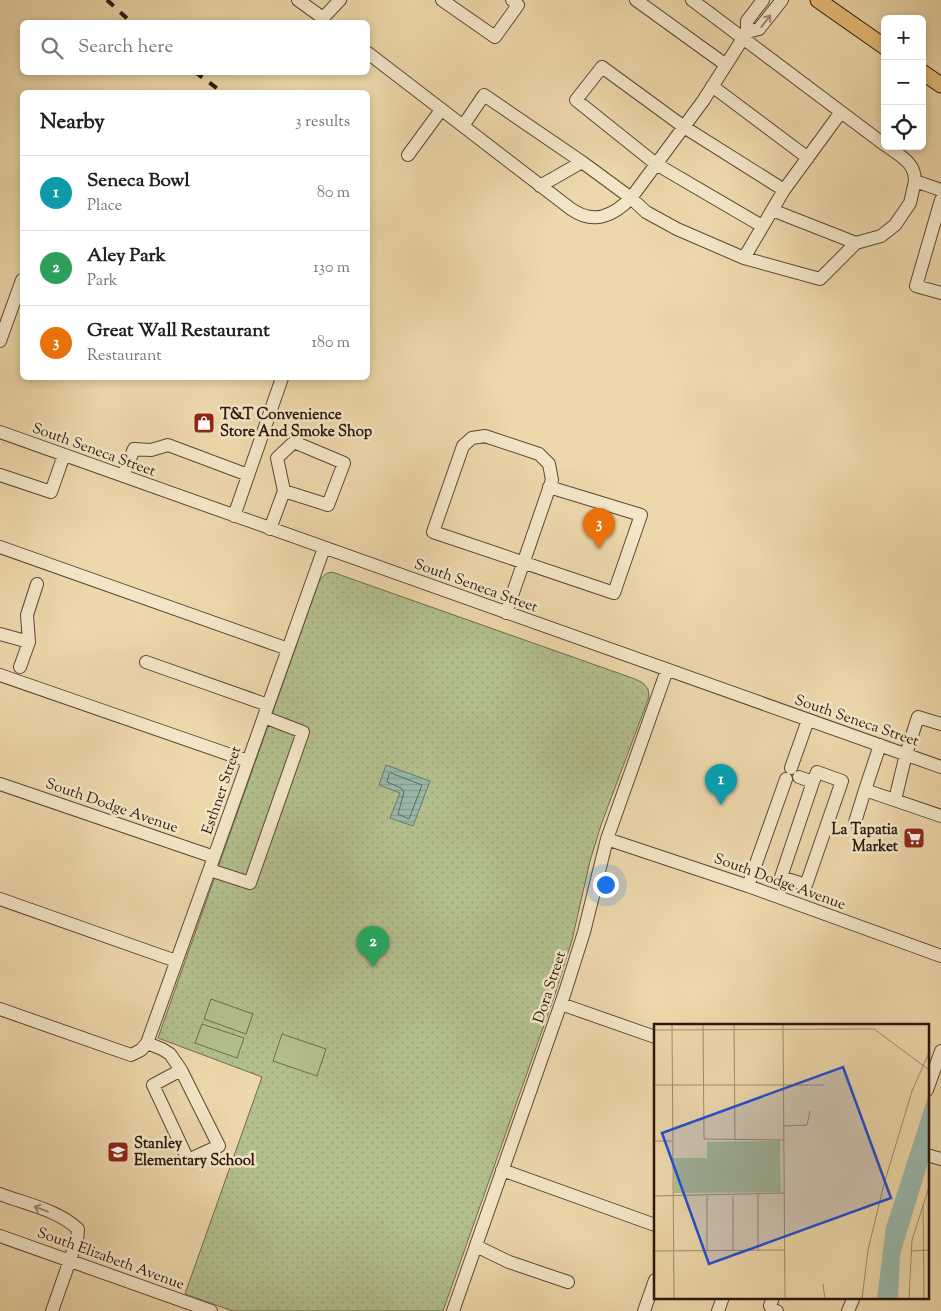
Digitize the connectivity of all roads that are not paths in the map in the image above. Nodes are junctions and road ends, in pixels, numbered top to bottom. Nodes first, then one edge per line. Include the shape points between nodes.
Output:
1 (298, 0) edge
2 (340, 0) edge
3 (442, 0) edge
4 (512, 0) edge
5 (636, 0) edge
6 (692, 0) edge
7 (763, 0) edge
8 (782, 0) edge
9 (818, 0) edge
10 (326, 20) edge
11 (745, 35) junction
12 (881, 44) edge
13 (370, 55) edge
14 (726, 65) junction
15 (926, 75) edge
16 (941, 85) edge
17 (712, 86) junction
18 (441, 110) junction
19 (842, 112) junction
20 (463, 126) junction
21 (684, 127) junction
22 (881, 142) edge
23 (891, 150) edge
24 (408, 155) dead end
25 (808, 158) junction
26 (582, 162) junction
27 (656, 164) junction
28 (915, 181) junction
29 (540, 186) junction
30 (784, 190) junction
31 (941, 190) edge
32 (631, 198) junction
33 (941, 200) edge
34 (772, 210) junction
35 (762, 226) junction
36 (856, 243) junction
37 (744, 258) junction
38 (20, 286) edge
39 (941, 293) edge
40 (0, 341) edge
41 (281, 380) edge
42 (0, 432) edge
43 (257, 450) junction
44 (64, 455) junction
45 (277, 458) junction
46 (0, 475) edge
47 (248, 475) junction
48 (123, 476) junction
49 (550, 487) junction
50 (284, 491) junction
51 (234, 516) junction
52 (270, 529) junction
53 (0, 547) edge
54 (324, 548) junction
55 (524, 562) junction
56 (37, 584) dead end
57 (506, 613) junction
58 (0, 634) edge
59 (29, 642) junction
60 (288, 649) junction
61 (146, 662) dead end
62 (20, 667) dead end
63 (667, 670) junction
64 (0, 675) edge
65 (266, 711) junction
66 (808, 720) junction
67 (941, 724) edge
68 (880, 745) junction
69 (906, 754) junction
70 (248, 761) junction
71 (941, 767) edge
72 (792, 774) junction
73 (813, 782) junction
74 (0, 784) edge
75 (865, 790) junction
76 (895, 800) junction
77 (940, 812) edge
78 (855, 822) dead end
79 (607, 839) junction
80 (212, 864) junction
81 (781, 877) junction
82 (748, 886) junction
83 (775, 896) junction
84 (0, 899) edge
85 (941, 956) edge
86 (176, 961) junction
87 (561, 1004) junction
88 (0, 1009) edge
89 (654, 1038) edge
90 (147, 1043) junction
91 (941, 1051) edge
92 (181, 1070) junction
93 (928, 1087) edge
94 (928, 1155) edge
95 (941, 1160) edge
96 (502, 1170) junction
97 (0, 1194) edge
98 (654, 1225) edge
99 (0, 1236) edge
100 (476, 1246) junction
101 (70, 1261) junction
102 (568, 1282) dead end
103 (654, 1283) edge
104 (723, 1298) edge
105 (773, 1298) edge
106 (854, 1298) edge
107 (52, 1311) edge
108 (211, 1311) edge
109 (453, 1311) edge
110 (644, 1311) edge
111 (718, 1311) edge
112 (777, 1311) edge
113 (848, 1311) edge

1 - 10 street
2 - 10 street
3 - 4 street via 495,37 518,5
5 - 14 street
6 - 11 street
7 - 11 street via 747,21
11 -> 8 street via 759,30
9 - 12 main road
11 - 14 street
11 - 19 street
13 - 18 street
14 - 17 street
15 - 16 main road
17 - 21 street
17 - 25 street
18 - 20 street
18 - 24 street
19 - 22 street
19 - 25 street
20 - 26 street via 484,95
20 - 29 street
21 - 27 street
21 - 27 street via 602,67 576,100
21 - 30 street
23 - 28 street via 912,165
25 - 30 street
26 - 29 street
26 - 32 street
27 - 32 street
27 - 35 street
28 - 31 street
28 - 36 street via 910,203 895,225 881,236
29 - 32 street via 581,216 590,218 619,210
30 - 34 street
32 - 37 street via 646,212 677,229
33 - 39 street via 916,286
34 - 35 street
34 - 36 street
35 - 37 street
36 - 37 street via 820,279
38 - 40 street
41 - 43 street
42 - 44 street, South Seneca Street
43 - 45 street
43 - 47 street
44 - 46 street via 51,492
44 - 48 street, South Seneca Street
45 - 50 street
45 - 50 street via 294,442 344,463 328,505
47 - 48 street via 168,445 151,450 134,449
47 - 51 street
48 - 51 street, South Seneca Street
49 - 55 street
49 - 55 street via 641,515 614,593
49 - 55 street via 549,464 539,454 485,436 472,438 463,446 434,532
50 - 52 street
51 - 52 street, South Seneca Street
52 - 54 street, South Seneca Street
53 - 60 street
54 - 57 street, South Seneca Street
54 - 60 street, Esthner Street
55 - 57 street
56 - 59 street via 27,615
57 - 63 street, South Seneca Street
58 - 59 street
59 - 62 street
60 - 65 street, Esthner Street
61 - 65 street
63 - 66 street, South Seneca Street
63 - 79 street, Dora Street
64 - 70 street
65 - 70 street, Esthner Street
65 - 80 street, South Dodge Avenue via 303,732 250,883
66 - 68 street, South Seneca Street
66 - 72 street
67 - 69 street via 918,716
68 - 69 street, South Seneca Street
68 - 75 street
69 - 71 street, South Seneca Street
69 - 76 street
70 - 80 street, Esthner Street
72 - 73 street
72 - 82 street
73 - 81 street
73 - 81 street via 817,772 842,781 806,885
74 - 80 street, South Dodge Avenue
75 - 76 street
75 - 78 street
76 - 77 street
79 - 82 street, South Dodge Avenue
79 - 87 street, Dora Street via 584,932
80 - 86 street, Esthner Street
81 - 83 street
82 - 83 street, South Dodge Avenue
83 - 85 street, South Dodge Avenue
84 - 86 street
86 - 90 street, Esthner Street
87 - 89 street
87 - 96 street, Dora Street
88 - 90 street via 131,1056
90 - 92 street via 170,1054
91 - 93 street
92 - 92 street via 219,1146 188,1160 153,1085
94 - 95 street
96 - 98 street
96 - 100 street, Dora Street
101 -> 97 street via 78,1229 71,1222
99 - 101 street, South Elizabeth Avenue
100 - 102 street via 510,1262
100 - 109 street, Dora Street
101 - 107 street
101 - 108 street, South Elizabeth Avenue
103 - 110 street
104 - 111 street
105 - 112 street via 770,1306
106 - 113 street

